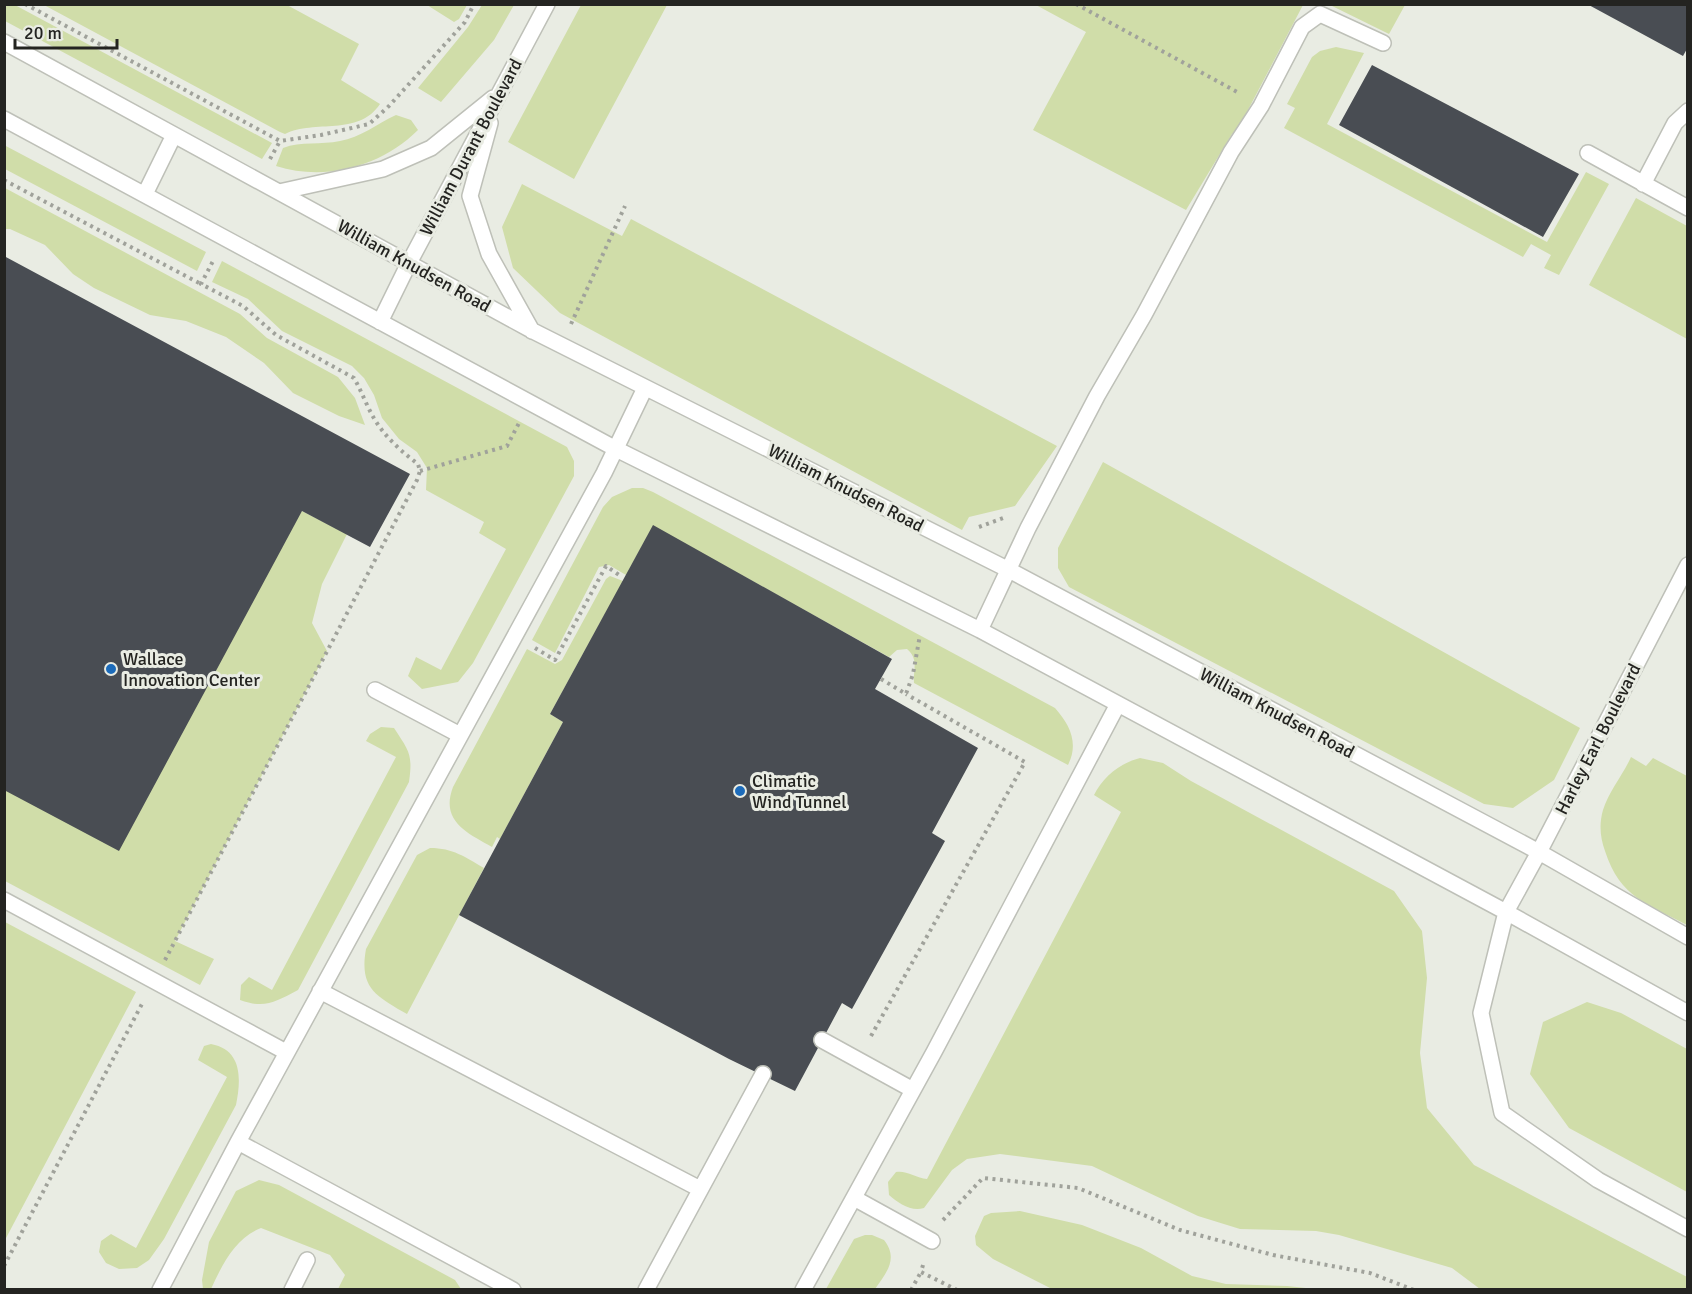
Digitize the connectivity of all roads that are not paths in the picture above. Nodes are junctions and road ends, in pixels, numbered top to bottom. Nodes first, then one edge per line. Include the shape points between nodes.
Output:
1 (547, 4) edge
2 (4, 42) edge
3 (1383, 43) dead end
4 (498, 94) junction
5 (1688, 111) edge
6 (4, 119) edge
7 (174, 135) junction
8 (1588, 153) dead end
9 (1643, 184) junction
10 (279, 192) junction
11 (145, 194) junction
12 (1688, 208) edge
13 (409, 263) junction
14 (380, 322) junction
15 (533, 331) junction
16 (645, 388) junction
17 (616, 449) junction
18 (1688, 564) edge
19 (1009, 570) junction
20 (980, 630) junction
21 (375, 690) dead end
22 (1118, 704) junction
23 (460, 735) junction
24 (1539, 852) junction
25 (4, 900) edge
26 (1506, 912) junction
27 (1688, 937) edge
28 (320, 991) junction
29 (1688, 1013) edge
30 (822, 1040) dead end
31 (286, 1052) junction
32 (763, 1074) dead end
33 (913, 1090) junction
34 (238, 1142) junction
35 (700, 1189) junction
36 (854, 1198) junction
37 (1688, 1229) edge
38 (932, 1241) road end
39 (307, 1260) dead end
40 (160, 1290) edge
41 (292, 1290) edge
42 (513, 1290) edge
43 (646, 1290) edge
44 (803, 1290) edge

1 - 4 lane, William Durant Boulevard
2 - 7 lane, William Knudsen Road
3 - 19 lane via 1320,14 1302,27 1262,106 1232,152 1097,396
4 - 10 lane via 431,148 383,169
4 - 13 lane, William Durant Boulevard
4 - 15 lane via 470,196 489,254
5 - 9 lane via 1675,123
6 - 11 lane
7 - 10 lane, William Knudsen Road
7 - 11 lane
8 - 9 lane
9 - 12 lane
10 - 13 lane, William Knudsen Road
11 - 14 lane
13 - 14 lane, William Durant Boulevard
13 - 15 lane, William Knudsen Road
14 - 17 lane
15 - 16 lane, William Knudsen Road
16 - 17 lane
16 - 19 lane, William Knudsen Road
17 - 20 lane
17 - 23 lane
18 - 24 lane, Harley Earl Boulevard
19 - 20 lane
19 - 24 lane, William Knudsen Road
20 - 22 lane
21 - 23 lane
22 - 26 lane
22 - 33 lane
23 - 28 lane
24 - 26 lane, Harley Earl Boulevard
24 - 27 lane, William Knudsen Road
25 - 31 lane
26 - 29 lane
26 - 37 lane, Harley Earl Boulevard via 1481,1013 1502,1113 1598,1180
28 - 31 lane
28 - 35 lane
30 - 33 lane
31 - 34 lane
32 - 35 lane
33 - 36 lane
34 - 40 lane
34 - 42 lane
35 - 43 lane
36 - 38 lane
36 - 44 lane
39 - 41 lane

